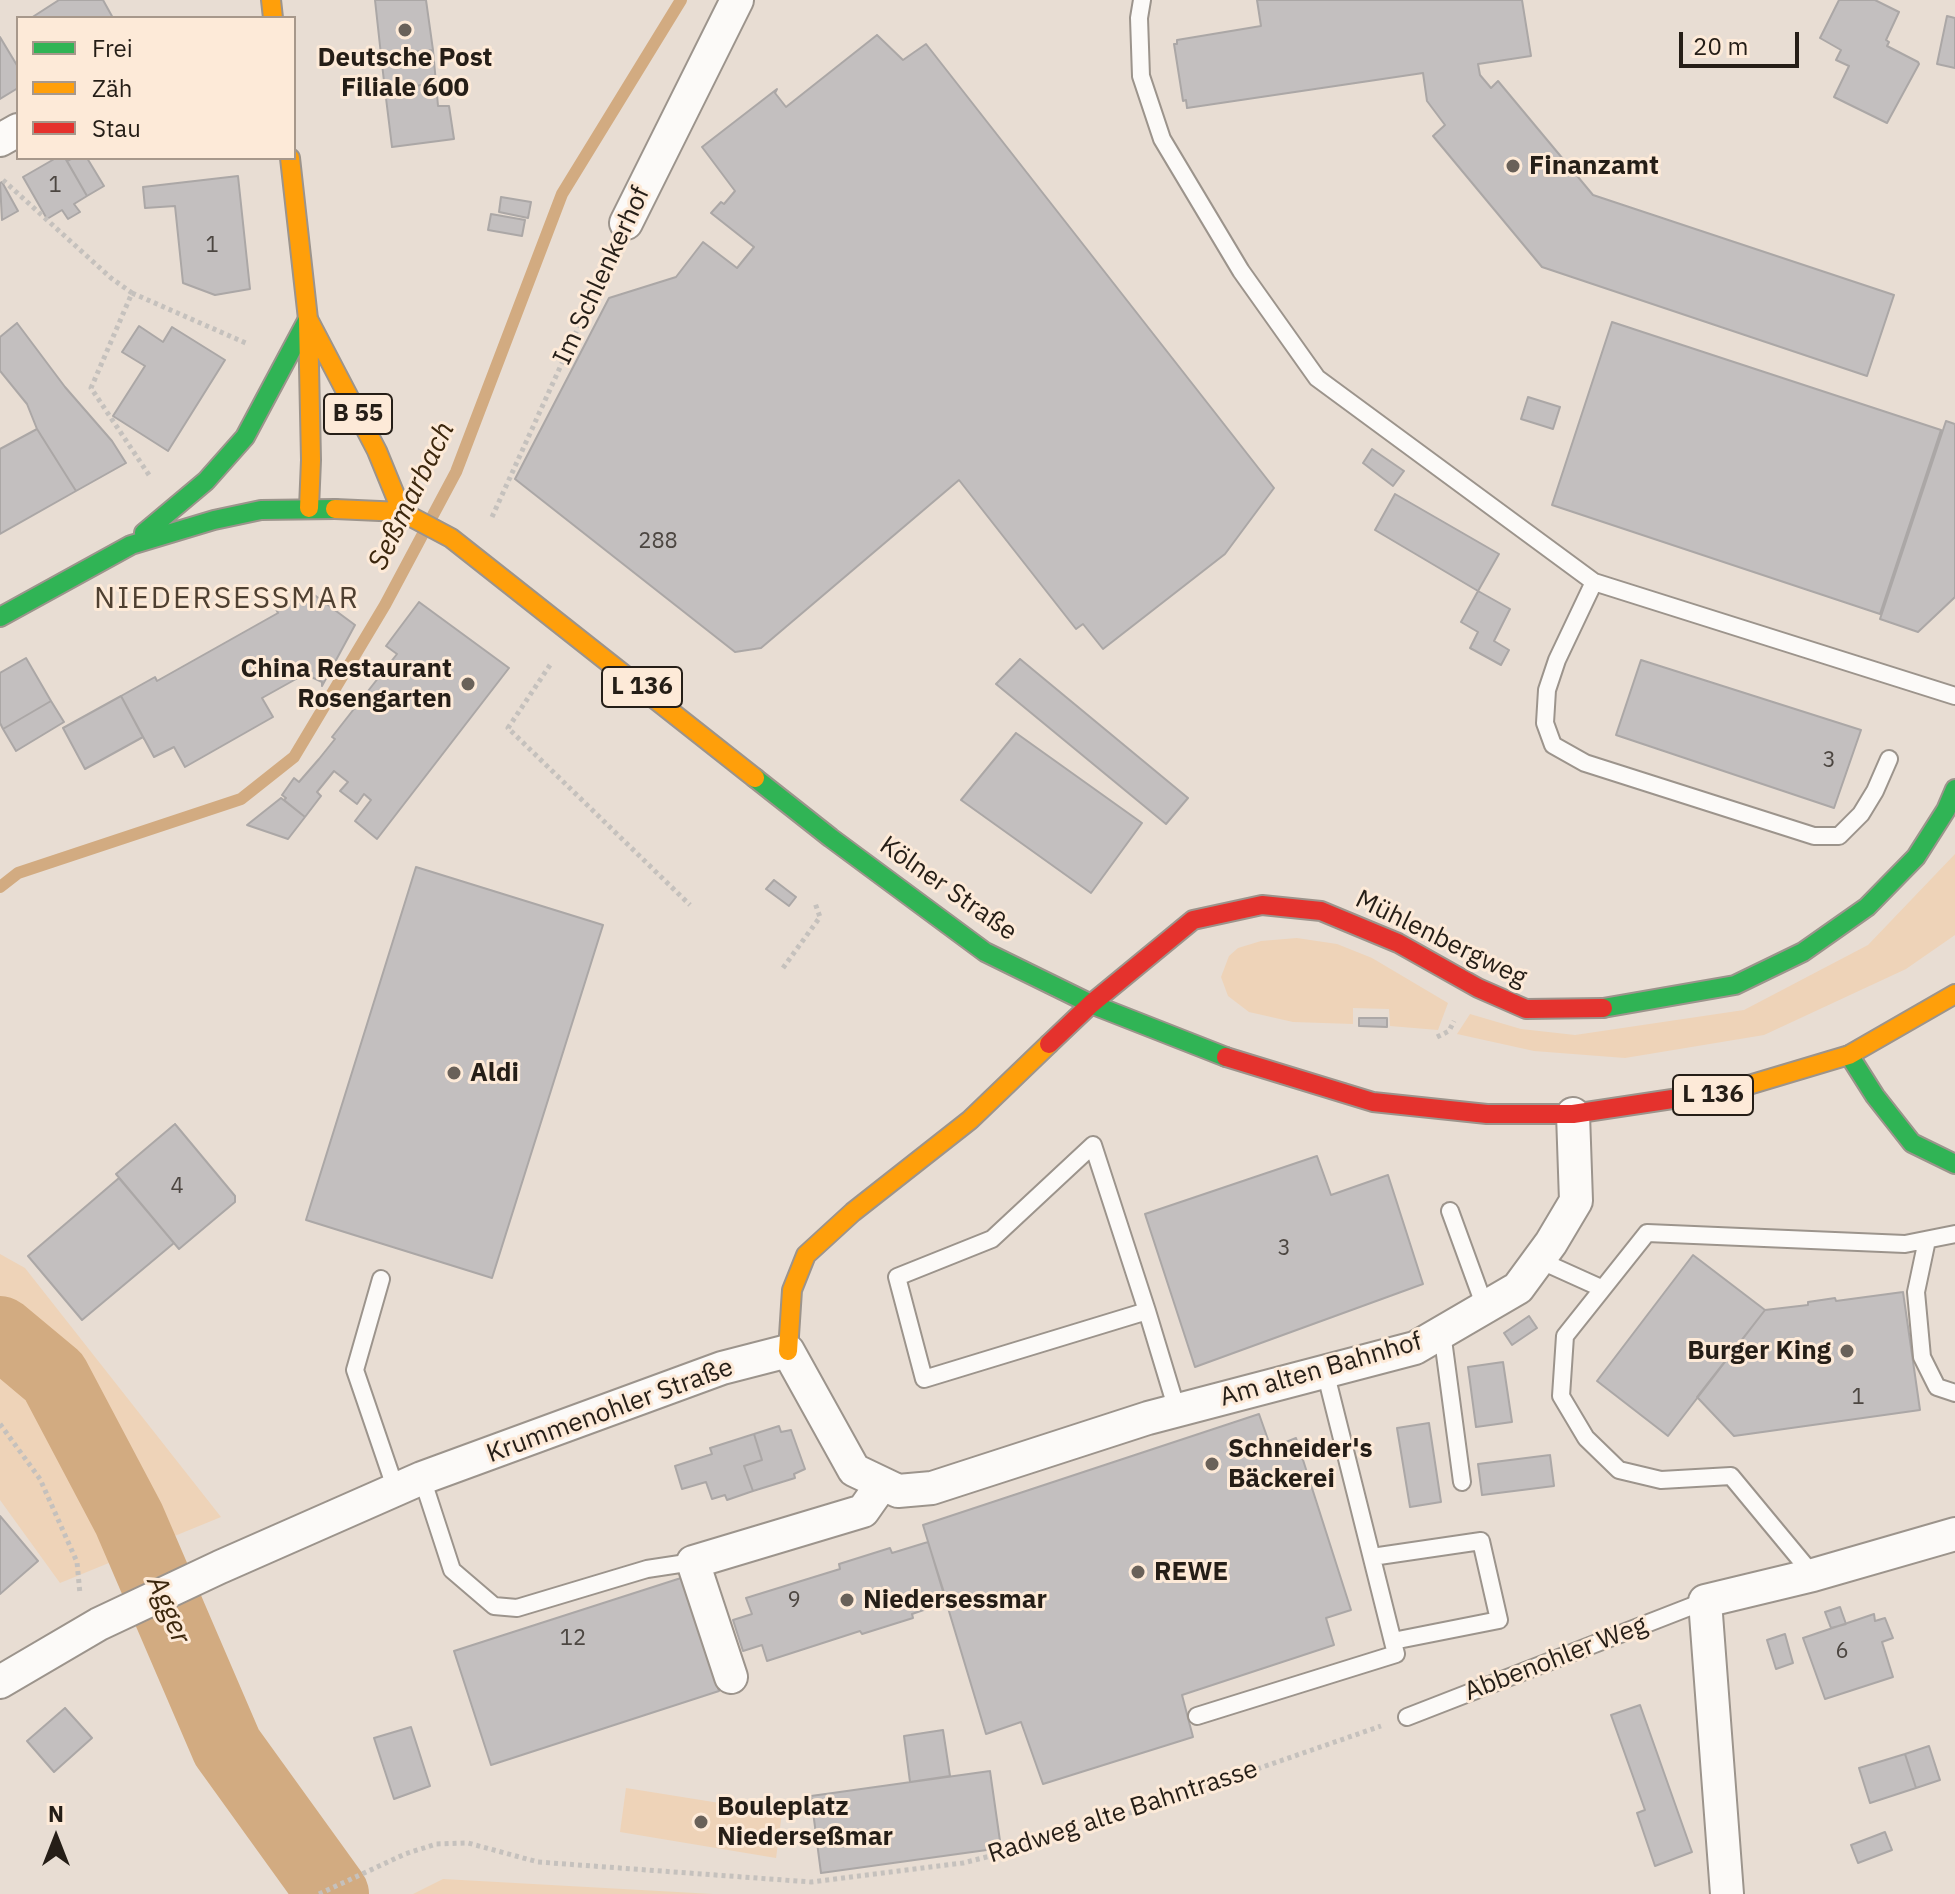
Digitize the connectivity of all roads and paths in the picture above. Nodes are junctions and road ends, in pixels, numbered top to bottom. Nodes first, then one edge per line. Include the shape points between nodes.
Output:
1 (737, 0) edge
2 (1142, 0) edge
3 (290, 160) edge
4 (3, 180) dead end
5 (626, 223) joint
6 (132, 293) junction
7 (308, 319) junction
8 (247, 356) dead end
9 (154, 482) dead end
10 (309, 508) junction
11 (407, 514) junction
12 (131, 545) junction
13 (475, 556) junction
14 (1594, 582) junction
15 (0, 617) edge
16 (572, 631) junction
17 (1955, 696) edge
18 (1889, 759) dead end
19 (1955, 789) edge
20 (815, 903) dead end
21 (690, 905) dead end
22 (783, 968) dead end
23 (1955, 994) edge
24 (1091, 1004) junction
25 (1449, 1031) dead end
26 (1437, 1037) dead end
27 (1849, 1055) junction
28 (1573, 1114) junction
29 (1955, 1164) edge
30 (1450, 1211) dead end
31 (1955, 1234) edge
32 (1927, 1240) junction
33 (1539, 1260) junction
34 (381, 1279) dead end
35 (1601, 1288) junction
36 (1485, 1307) junction
37 (1147, 1311) junction
38 (1442, 1332) junction
39 (788, 1351) junction
40 (1325, 1371) junction
41 (1955, 1393) edge
42 (1177, 1410) junction
43 (0, 1424) edge
44 (1462, 1482) dead end
45 (409, 1484) junction
46 (882, 1484) junction
47 (1955, 1534) edge
48 (1372, 1557) junction
49 (693, 1562) junction
50 (1813, 1575) junction
51 (1705, 1601) junction
52 (92, 1628) junction
53 (1393, 1641) junction
54 (731, 1677) dead end
55 (0, 1682) edge
56 (1197, 1716) dead end
57 (1407, 1717) joint
58 (319, 1894) edge
59 (1727, 1894) edge

1 - 5 street, Im Schlenkerhof
2 - 14 lane via 1141,76 1162,139 1241,271 1317,378
3 - 7 main road
4 - 6 path
5 - 13 path, Im Schlenkerhof
6 - 8 path via 251,345
6 - 9 path via 91,388
7 - 10 main road
7 - 11 main road, B 55
7 - 12 main road via 245,437 206,481
10 - 11 main road, Kölner Straße / L 136
10 - 12 main road, Kölner Straße / L 136 via 261,510
11 - 13 main road, Kölner Straße / L 136
12 - 15 main road, Kölner Straße / L 136
13 - 16 main road, Kölner Straße / L 136
14 - 17 lane
14 - 18 lane via 1547,690 1545,723 1553,745 1585,763 1814,836 1839,836 1861,814
16 - 21 path via 508,728
16 - 24 main road, Kölner Straße / L 136 via 831,838 985,952
19 - 24 main road, Mühlenbergweg via 1916,857 1867,907 1803,952 1735,985 1598,1009 1526,1009 1398,943 1321,911 1262,905 1193,920
20 - 22 path via 820,917
23 - 27 main road, Kölner Straße / L 136
24 - 28 main road, Kölner Straße / L 136 via 1206,1051 1373,1102 1487,1114
24 - 39 main road via 970,1120 806,1255 792,1290
25 - 26 path
27 - 28 main road, Kölner Straße / L 136 via 1723,1093
27 - 29 main road via 1912,1143
28 - 33 street, Am alten Bahnhof via 1576,1201
30 - 36 lane
31 - 32 lane
32 - 35 lane via 1905,1244 1647,1233
32 - 41 lane via 1916,1292 1922,1357 1937,1387
33 - 35 lane
33 - 36 street, Am alten Bahnhof via 1518,1288
34 - 45 lane via 355,1370
35 - 50 lane via 1565,1336 1561,1396 1586,1438 1619,1470 1661,1480 1731,1476
36 - 38 street, Am alten Bahnhof
37 - 37 lane via 1093,1145 992,1239 897,1277 924,1379
37 - 42 lane
38 - 40 street, Am alten Bahnhof via 1415,1348
38 - 44 lane
39 - 45 street, Krummenohler Straße via 722,1368
39 - 46 street via 854,1470
40 - 42 street, Am alten Bahnhof
40 - 48 lane
42 - 46 street, Am alten Bahnhof via 932,1488 898,1491
43 - 52 path via 40,1479 77,1562
45 - 49 lane via 452,1570 494,1606 517,1608 647,1569
45 - 52 street, Krummenohler Straße
46 - 49 street via 863,1511
47 - 50 street, Abbenohler Weg
48 - 53 lane
48 - 53 lane via 1481,1541 1499,1620
49 - 54 street
50 - 51 street, Abbenohler Weg
51 - 57 lane, Abbenohler Weg
51 - 59 street
52 - 55 street, Krummenohler Straße
53 - 56 lane via 1396,1654
57 - 58 path, Radweg alte Bahntrasse via 1049,1841 963,1863 811,1882 538,1862 468,1843 436,1844

